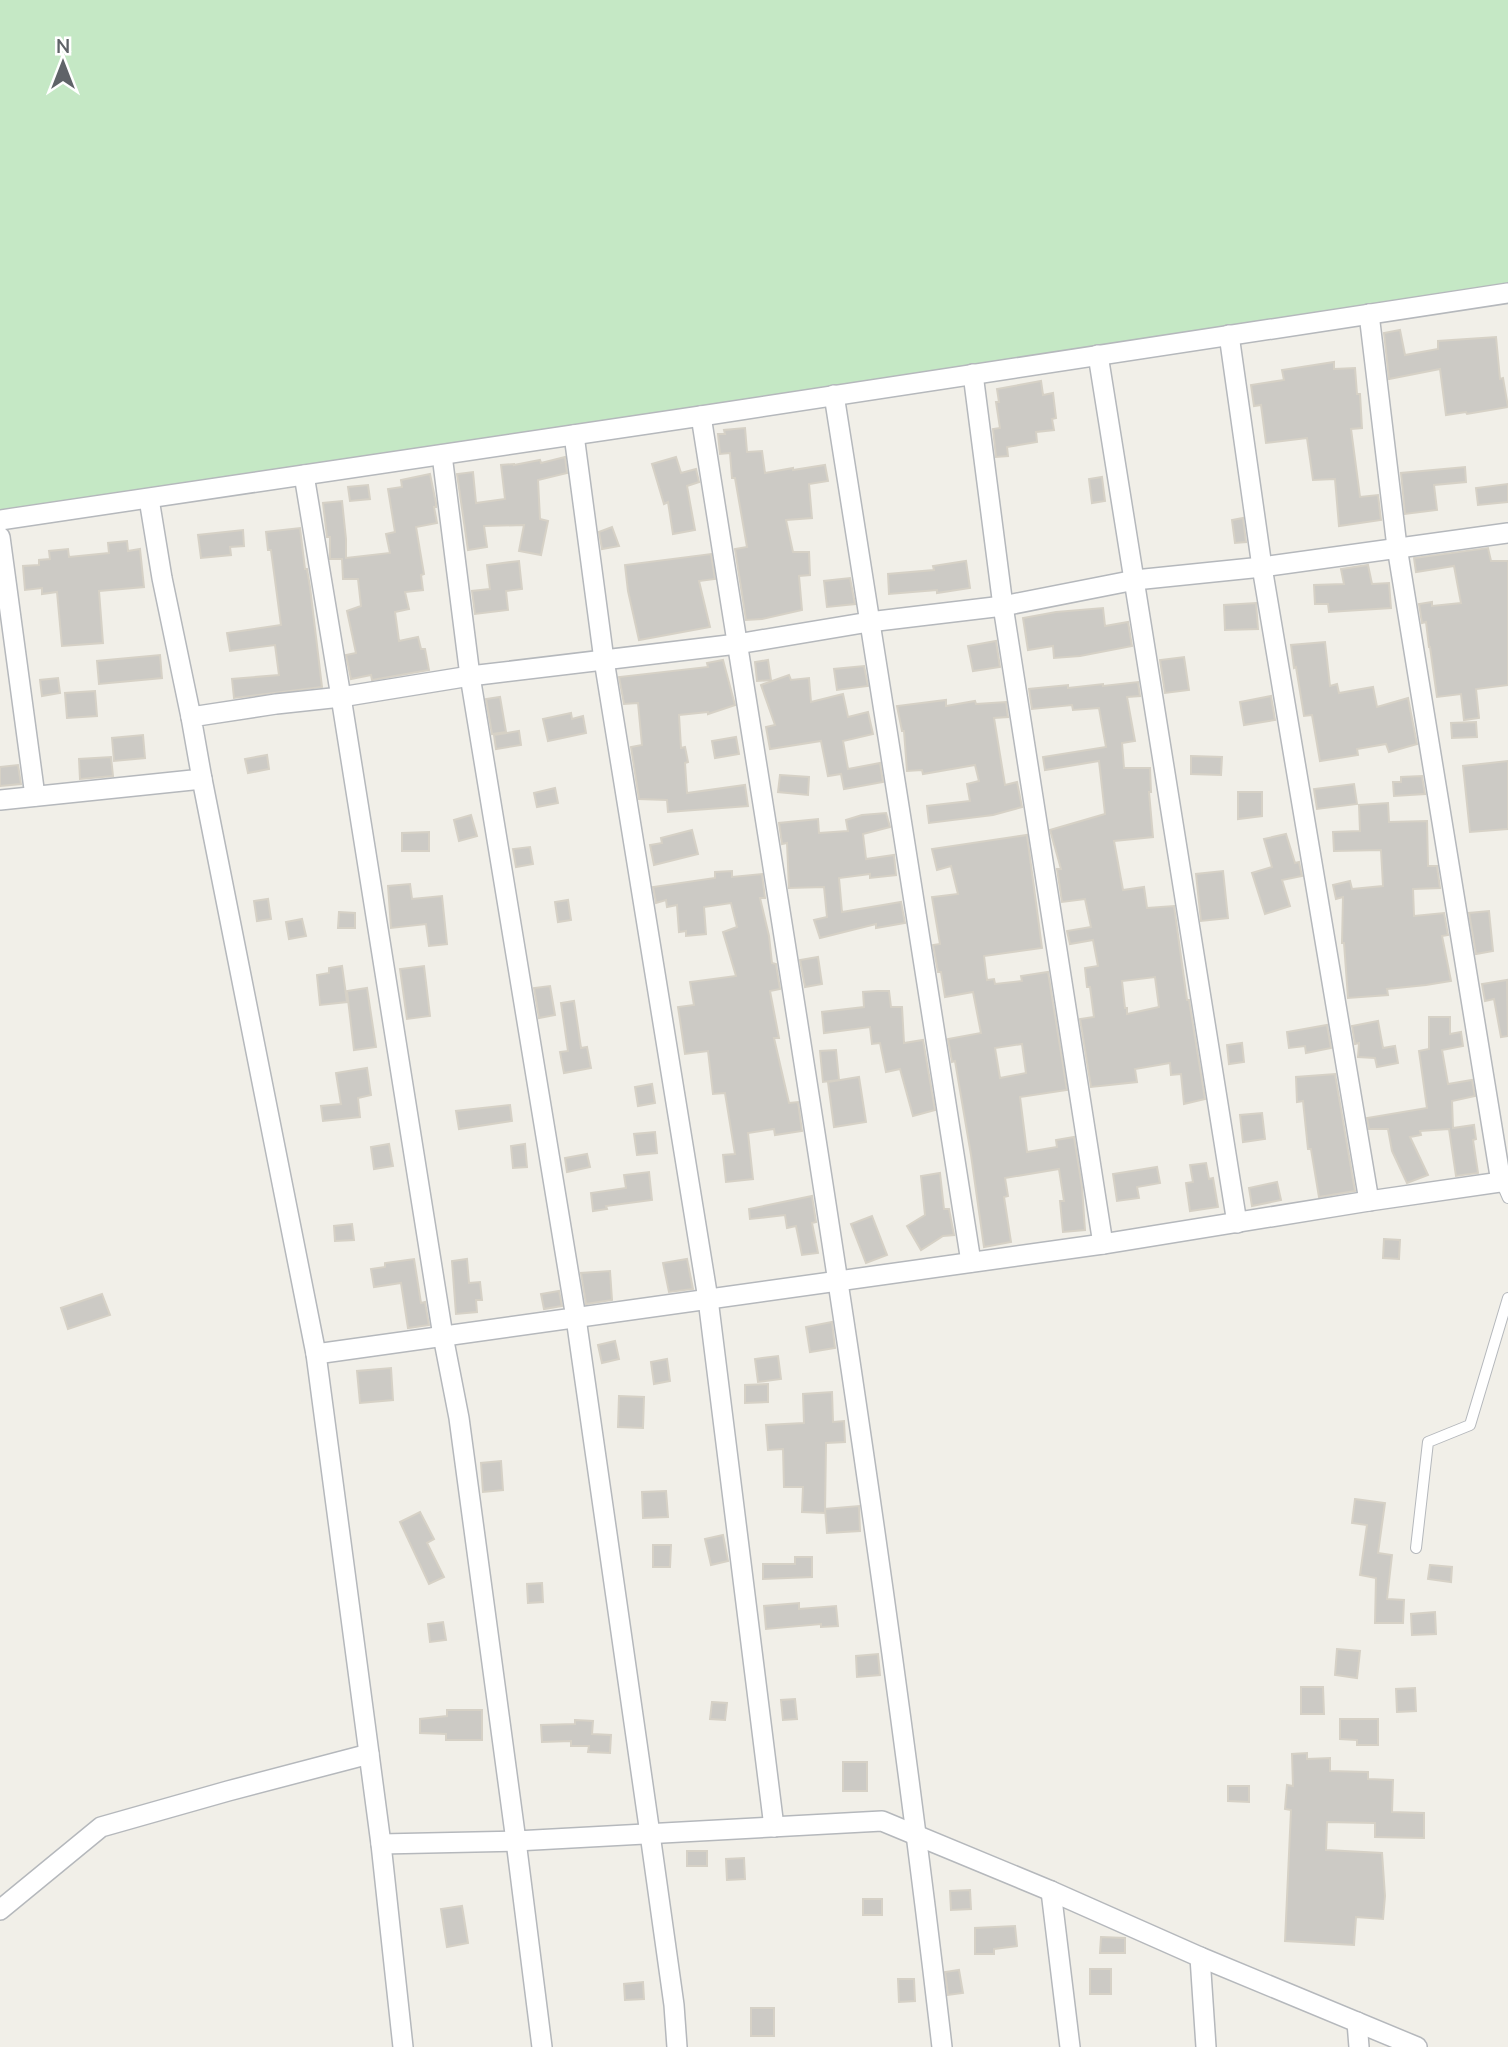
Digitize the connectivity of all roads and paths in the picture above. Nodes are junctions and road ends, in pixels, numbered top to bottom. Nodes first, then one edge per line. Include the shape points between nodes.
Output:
1 (1508, 293) edge
2 (1369, 314) junction
3 (1229, 335) junction
4 (1098, 355) junction
5 (973, 374) junction
6 (834, 395) junction
7 (701, 416) junction
8 (574, 435) junction
9 (442, 455) junction
10 (303, 475) junction
11 (149, 499) junction
12 (0, 520) edge
13 (1508, 533) edge
14 (0, 537) edge
15 (1397, 547) junction
16 (1262, 567) junction
17 (1135, 580) junction
18 (1003, 606) junction
19 (869, 622) junction
20 (737, 644) junction
21 (604, 660) junction
22 (470, 676) junction
23 (341, 697) junction
24 (191, 717) junction
25 (202, 779) junction
26 (34, 796) junction
27 (0, 800) edge
28 (1506, 1187) edge
29 (1369, 1201) junction
30 (1237, 1223) junction
31 (1102, 1244) junction
32 (971, 1262) junction
33 (839, 1282) junction
34 (1508, 1298) edge
35 (708, 1299) junction
36 (576, 1318) junction
37 (443, 1336) junction
38 (316, 1354) junction
39 (1416, 1548) dead end
40 (369, 1754) junction
41 (774, 1827) junction
42 (650, 1834) junction
43 (917, 1834) junction
44 (516, 1841) junction
45 (381, 1843) junction
46 (1051, 1891) junction
47 (0, 1910) edge
48 (1200, 1957) junction
49 (1357, 2022) junction
50 (404, 2047) edge
51 (542, 2047) edge
52 (677, 2047) edge
53 (942, 2047) edge
54 (1070, 2047) edge
55 (1206, 2047) edge
56 (1359, 2047) edge
57 (1417, 2047) edge

1 - 2 street
2 - 3 street
2 - 15 street
3 - 4 street
3 - 16 street
4 - 5 street
4 - 17 street
5 - 6 street
5 - 18 street
6 - 7 street
6 - 19 street
7 - 8 street
7 - 20 street
8 - 9 street
8 - 21 street
9 - 10 street
9 - 22 street
10 - 11 street
10 - 23 street
11 - 12 street
11 - 24 street
13 - 15 street
14 - 26 street
15 - 16 street
15 - 28 street
16 - 17 street
16 - 29 street
17 - 18 street
17 - 30 street
18 - 19 street
18 - 31 street
19 - 20 street
19 - 32 street
20 - 21 street
20 - 33 street
21 - 22 street
21 - 35 street
22 - 23 street
22 - 36 street
23 - 24 street
23 - 37 street
24 - 25 street
25 - 26 street
25 - 38 street
26 - 27 street
28 - 29 street
29 - 30 street
30 - 31 street
31 - 32 street
32 - 33 street
33 - 35 street
33 - 43 street
34 - 39 lane via 1470,1425 1429,1442
35 - 36 street
35 - 41 street
36 - 37 street
36 - 42 street
37 - 38 street
37 - 44 street via 459,1418
38 - 40 street
40 - 45 street
40 - 47 street via 101,1827
41 - 42 street
41 - 43 street via 882,1821
42 - 44 street
42 - 52 street
43 - 46 street
43 - 53 street
44 - 45 street
44 - 51 street
45 - 50 street
46 - 48 street
46 - 54 street
48 - 49 street
48 - 55 street
49 - 56 street
49 - 57 street

